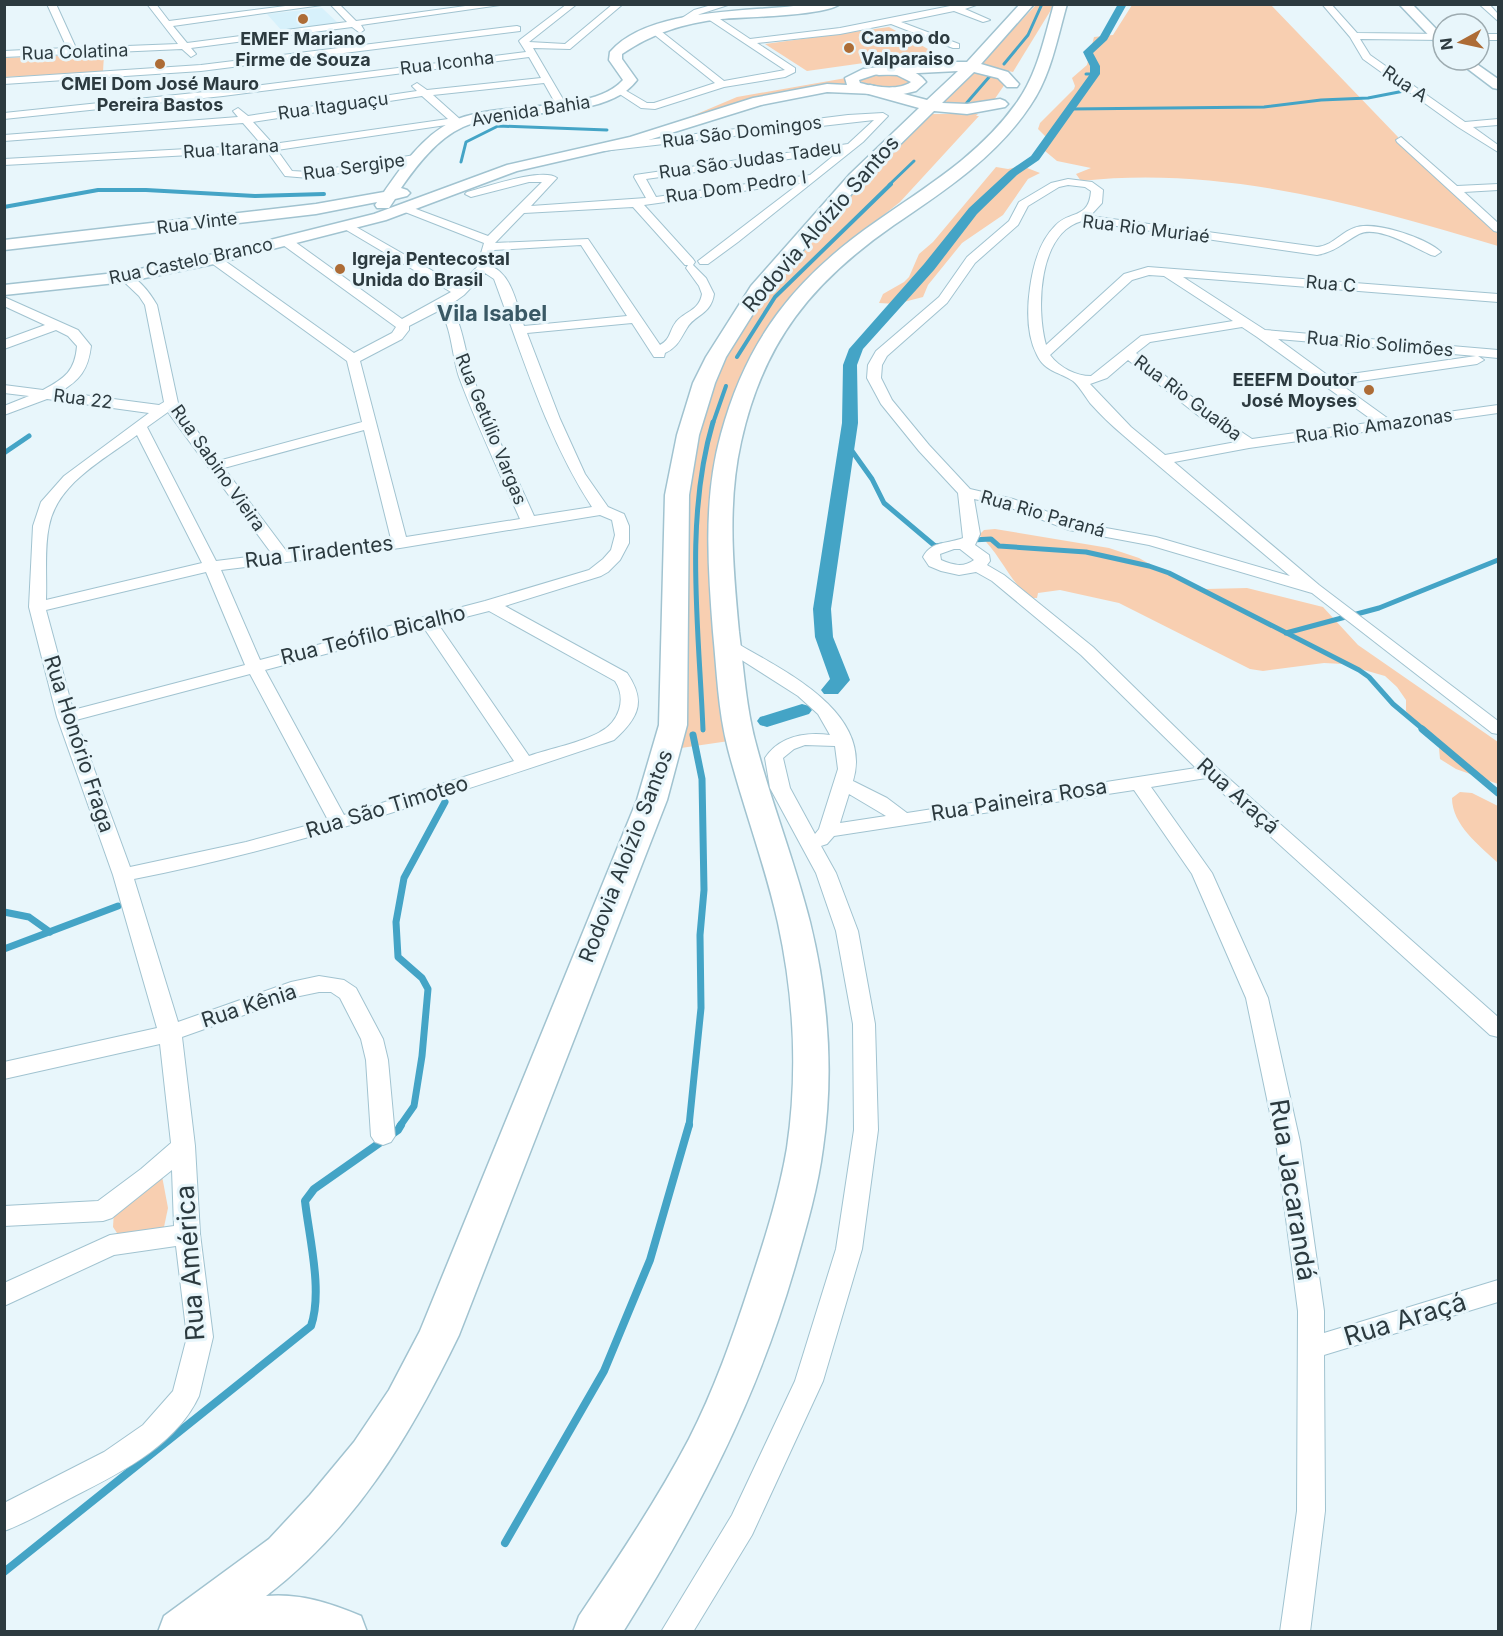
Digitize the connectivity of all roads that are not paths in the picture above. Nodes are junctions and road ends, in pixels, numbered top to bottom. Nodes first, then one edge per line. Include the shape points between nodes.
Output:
1 (51, 4) edge
2 (151, 4) edge
3 (325, 4) edge
4 (334, 4) edge
5 (573, 4) edge
6 (619, 4) edge
7 (728, 4) edge
8 (834, 4) edge
9 (943, 4) edge
10 (975, 4) edge
11 (1028, 4) edge
12 (1326, 4) edge
13 (1405, 4) edge
14 (1484, 4) edge
15 (1061, 5) edge
16 (956, 9) junction
17 (510, 14) edge
18 (696, 17) junction
19 (1498, 18) edge
20 (986, 20) dead end
21 (894, 22) junction
22 (168, 24) junction
23 (354, 25) junction
24 (1431, 29) edge
25 (654, 30) junction
26 (1354, 36) junction
27 (1431, 39) edge
28 (751, 41) junction
29 (990, 45) junction
30 (185, 46) junction
31 (956, 46) dead end
32 (526, 47) junction
33 (382, 50) junction
34 (73, 51) junction
35 (4, 54) edge
36 (1030, 55) dead end
37 (396, 65) junction
38 (970, 67) junction
39 (873, 71) junction
40 (204, 72) junction
41 (1479, 72) edge
42 (545, 80) junction
43 (4, 81) edge
44 (722, 84) junction
45 (1498, 85) edge
46 (219, 88) junction
47 (870, 90) junction
48 (620, 91) junction
49 (423, 93) junction
50 (1000, 104) junction
51 (562, 106) junction
52 (929, 106) junction
53 (5, 114) edge
54 (245, 120) junction
55 (894, 121) junction
56 (457, 122) junction
57 (1498, 122) edge
58 (1462, 125) junction
59 (979, 128) dead end
60 (776, 136) junction
61 (1401, 140) dead end
62 (965, 144) dead end
63 (851, 146) junction
64 (270, 148) junction
65 (603, 148) junction
66 (11, 149) edge
67 (1498, 149) edge
68 (799, 154) junction
69 (415, 158) junction
70 (402, 175) junction
71 (813, 178) junction
72 (424, 184) junction
73 (1498, 187) edge
74 (1455, 189) junction
75 (471, 194) dead end
76 (389, 196) junction
77 (652, 199) junction
78 (636, 203) junction
79 (404, 208) junction
80 (316, 209) junction
81 (521, 210) junction
82 (908, 210) junction
83 (297, 211) junction
84 (375, 218) junction
85 (1082, 218) junction
86 (583, 224) junction
87 (348, 226) junction
88 (1498, 229) edge
89 (312, 236) junction
90 (287, 242) junction
91 (489, 244) junction
92 (4, 245) edge
93 (1435, 252) dead end
94 (214, 259) junction
95 (690, 265) junction
96 (483, 268) junction
97 (1164, 270) junction
98 (125, 277) junction
99 (4, 290) edge
100 (460, 292) junction
101 (1498, 298) edge
102 (4, 301) edge
103 (443, 304) junction
104 (635, 320) junction
105 (1242, 323) junction
106 (57, 324) junction
107 (402, 325) junction
108 (521, 330) junction
109 (1262, 334) junction
110 (4, 345) edge
111 (1127, 352) junction
112 (1043, 355) junction
113 (1498, 355) edge
114 (353, 359) junction
115 (1077, 378) junction
116 (1329, 381) junction
117 (4, 389) edge
118 (46, 394) junction
119 (166, 406) junction
120 (1498, 409) edge
121 (4, 411) edge
122 (1387, 424) junction
123 (368, 425) junction
124 (139, 426) junction
125 (1249, 444) junction
126 (1163, 460) junction
127 (215, 465) junction
128 (965, 492) junction
129 (602, 510) junction
130 (528, 520) junction
131 (400, 543) junction
132 (964, 545) junction
133 (282, 558) junction
134 (211, 566) junction
135 (977, 566) junction
136 (1318, 590) junction
137 (490, 605) junction
138 (37, 607) junction
139 (428, 621) junction
140 (728, 645) junction
141 (255, 666) junction
142 (66, 717) junction
143 (1498, 729) edge
144 (842, 742) junction
145 (525, 763) junction
146 (1209, 772) junction
147 (1138, 782) junction
148 (843, 783) junction
149 (902, 818) junction
150 (339, 823) junction
151 (820, 840) junction
152 (126, 883) junction
153 (136, 914) joint
154 (1498, 1029) edge
155 (170, 1033) junction
156 (4, 1071) edge
157 (383, 1136) dead end
158 (183, 1146) junction
159 (103, 1211) junction
160 (4, 1216) edge
161 (187, 1234) junction
162 (110, 1245) junction
163 (1498, 1291) edge
164 (4, 1295) edge
165 (1311, 1348) junction
166 (9, 1517) edge
167 (181, 1632) edge
168 (198, 1632) edge
169 (344, 1632) edge
170 (596, 1632) edge
171 (676, 1632) edge
172 (1295, 1632) edge

1 - 34 street
2 - 22 street
3 - 22 street
4 - 23 street
5 - 32 street
6 - 32 street, Rua Iconha via 567,47
7 - 18 street
8 - 18 main road, Avenida Bahia via 799,11
9 - 16 street
10 - 16 street
11 - 29 main road, Rodovia Aloízio Santos
12 - 26 street, Rua A
13 - 24 main road
14 - 19 street
15 - 36 main road
15 - 82 main road, Rodovia Aloízio Santos via 1049,53 1024,105 964,168
16 - 20 street
16 - 21 street
17 - 23 street, Rua Colatina
17 - 32 street
17 - 33 street
18 - 25 main road, Avenida Bahia
18 - 28 street
21 - 28 street
21 - 31 street
22 - 30 street
23 - 30 street, Rua Colatina
23 - 33 street
25 - 44 street
25 - 48 main road, Avenida Bahia via 616,52 615,60 630,80
26 - 27 street
26 - 58 street, Rua A via 1366,57
28 - 44 street via 792,70
29 - 38 main road, Rodovia Aloízio Santos
29 - 39 main road via 956,56
30 - 34 street, Rua Colatina
30 - 40 street
32 - 37 street, Rua Iconha
32 - 42 street
33 - 40 street
34 - 35 street, Rua Colatina
37 - 46 street, Rua Iconha
37 - 49 street
38 - 39 main road
38 - 50 main road via 1015,80
38 - 52 main road, Rodovia Aloízio Santos
39 - 47 main road via 851,80
39 - 47 main road, Rua Vinte via 906,74 919,82 899,91
39 - 72 main road, Rua Vinte via 742,94 634,135
40 - 43 street
41 - 45 main road
42 - 49 street, Rua Itaguaçu
42 - 51 street
44 - 48 street via 655,106 645,106
46 - 53 street, Rua Iconha
46 - 54 street
47 - 52 main road
47 - 55 main road via 884,98
47 - 65 main road, Rua Castelo Branco via 820,89 758,101
48 - 51 main road, Avenida Bahia
49 - 54 street, Rua Itaguaçu
49 - 56 street
50 - 52 main road via 967,109
50 - 59 main road
51 - 56 main road, Avenida Bahia
52 - 55 main road, Rodovia Aloízio Santos
53 - 66 street
54 - 64 street
54 - 66 street, Rua Itaguaçu
55 - 60 street, Rua São Domingos
55 - 63 street, Rua Dom Pedro I via 883,118
55 - 167 main road, Rodovia Aloízio Santos via 856,178 758,290 704,383 688,435 677,495 675,702 663,764 439,1335 399,1412 326,1510 285,1554
56 - 64 street, Rua Itarana
56 - 69 main road, Avenida Bahia
57 - 58 street
58 - 67 street, Rua A
60 - 65 street, Rua São Domingos
60 - 68 street
61 - 74 street
62 - 82 main road
63 - 68 street, Rua São Judas Tadeu
63 - 71 street, Rua Dom Pedro I
64 - 66 street, Rua Itarana
64 - 69 street, Rua Sergipe via 289,174 294,175
65 - 79 main road, Rua Castelo Branco via 506,170
68 - 77 street, Rua São Judas Tadeu via 639,177
69 - 70 main road, Avenida Bahia
70 - 72 main road
70 - 76 main road, Avenida Bahia
70 - 80 main road via 363,195
71 - 77 street, Rua Dom Pedro I
71 - 95 street via 734,240 704,261
72 - 76 main road, Rua Vinte
73 - 74 street
74 - 88 street
75 - 81 street via 550,177 552,180
76 - 80 main road, Rua Vinte
76 - 84 main road, Avenida Bahia
77 - 78 street, Rua Dom Pedro I
78 - 86 street, Rua Dom Pedro I
78 - 95 street, Rua Dom Pedro I
79 - 84 main road, Rua Castelo Branco
79 - 91 street
80 - 83 main road, Rua Vinte
81 - 86 street, Rua Dom Pedro I
81 - 91 street
82 - 140 main road, Rodovia Aloízio Santos via 831,264 806,290 764,350 746,387 728,447 722,484
83 - 89 main road via 322,216 327,222 324,229
83 - 92 main road, Rua Vinte
84 - 87 main road, Rua Castelo Branco
85 - 93 street, Rua Rio Muriaé via 1317,251 1334,248 1355,231 1375,228
85 - 112 street, Rua Rio Muriaé via 1064,223 1056,230 1037,276 1035,326
85 - 128 street, Rua Rio Paraná via 1096,203 1097,190 1088,184 1055,185 1023,204 1014,224 971,260 943,300 880,354 875,365 874,378 886,401
86 - 91 street
86 - 104 street via 587,243
87 - 89 main road, Rua Castelo Branco
87 - 100 street
89 - 90 main road, Rua Castelo Branco
90 - 94 main road, Rua Castelo Branco
90 - 107 street
91 - 96 street
94 - 98 main road, Rua Castelo Branco
94 - 114 street
95 - 104 street, Rua Dom Pedro I via 708,290 708,296 694,318 682,323 670,348 658,353
96 - 100 street
96 - 108 street via 500,278
97 - 101 street, Rua C
97 - 105 street
97 - 112 street, Rua C via 1128,277
98 - 99 main road, Rua Castelo Branco
98 - 119 street, Rua Sabino Vieira via 151,305
100 - 103 street
102 - 106 street
103 - 107 street
103 - 130 street, Rua Getúlio Vargas via 451,317 472,393
104 - 108 street
105 - 109 street
105 - 111 street via 1146,339
106 - 110 street
106 - 118 street via 73,333 84,346 83,363 68,381
107 - 114 street via 397,336
108 - 129 street via 553,419 578,474
109 - 113 street, Rua Rio Solimões
109 - 116 street
111 - 115 street via 1096,379
111 - 125 street, Rua Rio Guaíba
112 - 115 street via 1053,367
113 - 116 street
114 - 123 street
115 - 126 street via 1126,430
116 - 122 street
117 - 118 street, Rua 22
118 - 119 street, Rua 22
118 - 121 street
119 - 124 street, Rua Honório Fraga
119 - 127 street, Rua Sabino Vieira
120 - 122 street, Rua Rio Amazonas
122 - 125 street, Rua Rio Amazonas
123 - 127 street
123 - 131 street
124 - 134 street
124 - 138 street, Rua Honório Fraga via 69,479 49,502 41,526
125 - 126 street, Rua Rio Amazonas
126 - 136 street
127 - 133 street, Rua Sabino Vieira
128 - 132 street via 972,534
128 - 136 street, Rua Rio Paraná via 1008,502 1075,527 1197,552
129 - 130 street, Rua Tiradentes
129 - 137 street, Rua Teófilo Bicalho via 619,517 622,532 621,549 608,566
130 - 131 street, Rua Tiradentes
131 - 133 street, Rua Tiradentes
132 - 135 street via 981,555
132 - 135 street via 941,546 932,557 943,568
133 - 134 street, Rua Tiradentes
134 - 138 street, Rua Tiradentes
134 - 141 street
135 - 146 street, Rua Araçá via 998,578 1087,651
136 - 143 street, Rua Rio Paraná
137 - 139 street, Rua Teófilo Bicalho
137 - 145 street, Rua São Timoteo via 621,677 629,687 630,703 624,721 607,736
138 - 142 street, Rua Honório Fraga
139 - 141 street, Rua Teófilo Bicalho
139 - 145 street
140 - 144 street via 824,710
140 - 170 main road, Rodovia Aloízio Santos via 734,717 796,928 811,1052 807,1133 791,1213 742,1365 704,1452
141 - 142 street, Rua Teófilo Bicalho
141 - 150 street
142 - 152 street, Rua Honório Fraga
144 - 148 street via 848,761
144 - 151 street via 799,740 779,750 774,758 780,788
145 - 150 street, Rua São Timoteo
146 - 147 street, Rua Paineira Rosa
146 - 154 street, Rua Araçá
147 - 149 street, Rua Paineira Rosa
147 - 165 street, Rua Jacarandá via 1202,873 1257,998 1288,1142 1311,1311
148 - 149 street
148 - 151 street
149 - 151 street, Rua Paineira Rosa
150 - 152 street, Rua São Timoteo
151 - 171 street via 826,873 847,931 864,1024 866,1130 849,1249 809,1381 742,1525
152 - 153 street, Rua Honório Fraga
153 - 155 street, Rua América
155 - 156 street, Rua Kênia
155 - 157 street, Rua Kênia via 291,990 336,985 348,993 372,1039
155 - 158 street, Rua América
158 - 159 street
158 - 161 street, Rua América
159 - 160 street
159 - 162 street
161 - 162 street
161 - 166 street, Rua América via 200,1337 184,1395 153,1434 114,1461
162 - 164 street
163 - 165 street, Rua Araçá
165 - 172 street, Rua Jacarandá via 1311,1512
168 - 169 main road via 250,1619 280,1618 309,1621

